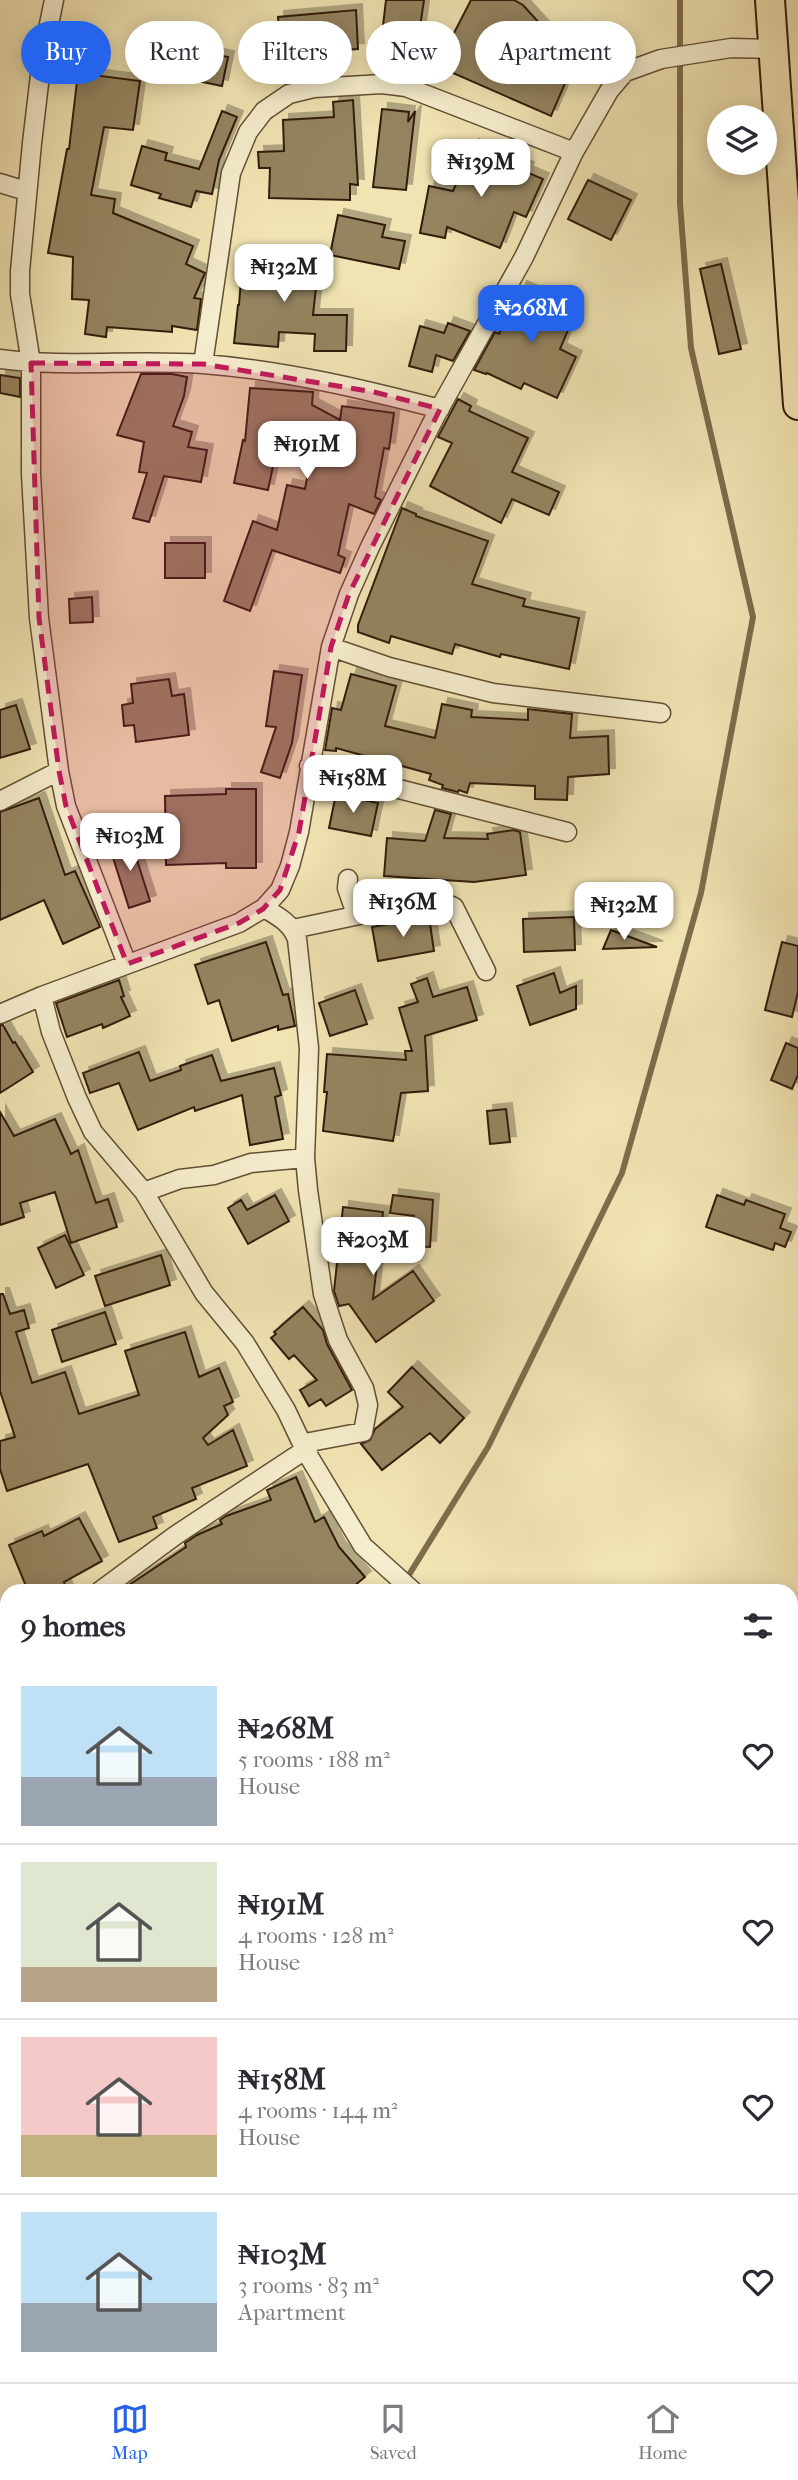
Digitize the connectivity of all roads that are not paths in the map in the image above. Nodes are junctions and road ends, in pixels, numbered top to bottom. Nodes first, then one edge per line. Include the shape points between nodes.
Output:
1 (54, 0) edge
2 (770, 0) edge
3 (773, 49) junction
4 (574, 152) junction
5 (0, 183) edge
6 (26, 191) junction
7 (796, 332) edge
8 (0, 359) edge
9 (31, 363) junction
10 (203, 364) junction
11 (798, 405) edge
12 (440, 409) junction
13 (331, 647) junction
14 (662, 713) dead end
15 (309, 766) junction
16 (59, 771) junction
17 (0, 801) edge
18 (567, 832) dead end
19 (348, 879) dead end
20 (264, 908) junction
21 (356, 915) junction
22 (293, 929) junction
23 (127, 964) junction
24 (486, 971) dead end
25 (43, 996) junction
26 (0, 1014) edge
27 (305, 1158) junction
28 (144, 1192) junction
29 (306, 1451) junction
30 (110, 1584) edge
31 (405, 1584) edge

1 - 6 street
2 - 3 main road
3 - 4 street via 687,54 625,72
3 - 7 main road
4 - 10 street via 406,88 382,84 289,94 264,111 248,132 231,173
4 - 12 street via 524,257
5 - 6 street
6 - 9 street via 20,294
7 - 11 main road
8 - 9 street
9 - 10 street
9 - 16 street via 39,618
10 - 12 street via 374,392
12 - 13 street via 348,594
13 - 14 street via 493,693
13 - 15 street
15 - 18 street
15 - 20 street via 290,866 280,890
16 - 17 street
16 - 23 street via 66,806
19 - 21 street
20 - 22 street
20 - 23 street via 239,923
21 - 22 street
21 - 24 street via 435,899 447,903 454,907
22 - 27 street via 309,1048
23 - 25 street
25 - 26 street
25 - 28 street via 51,1032 93,1132
27 - 28 street via 251,1163
27 - 29 street via 323,1294 368,1405 363,1432 310,1442
28 - 29 street via 204,1293 245,1343
29 - 30 street
29 - 31 street via 363,1546

